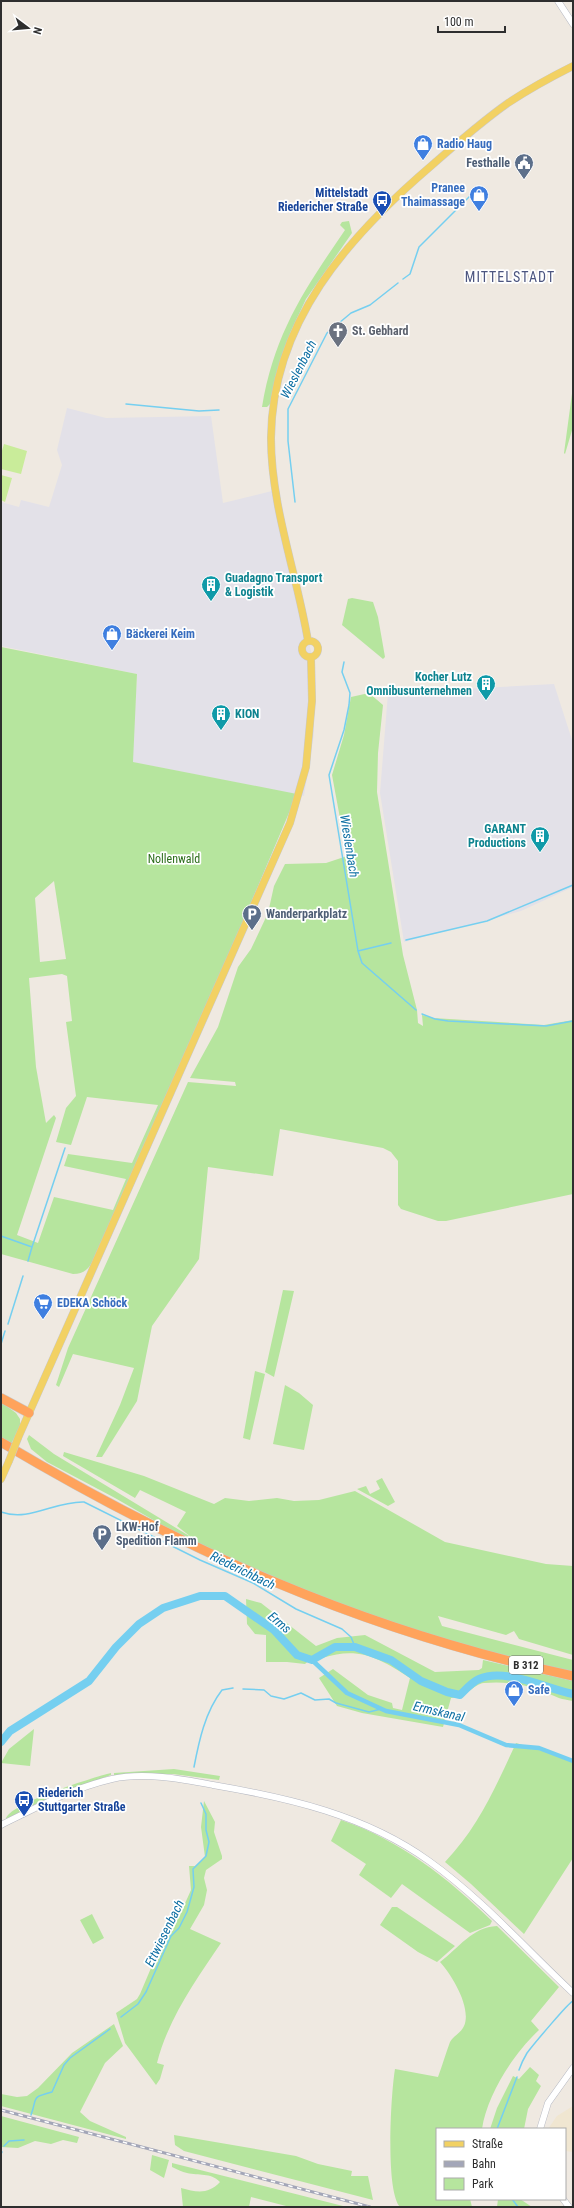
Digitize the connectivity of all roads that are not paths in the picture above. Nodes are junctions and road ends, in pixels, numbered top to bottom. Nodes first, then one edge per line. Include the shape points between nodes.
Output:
1 (558, 1) edge
2 (573, 24) edge
3 (573, 66) edge
4 (308, 641) junction
5 (311, 658) junction
6 (1, 1398) edge
7 (29, 1413) junction
8 (1, 1442) edge
9 (1, 1478) edge
10 (573, 1676) edge
11 (1, 1825) edge
12 (573, 1993) edge
13 (573, 2068) edge
14 (540, 2128) edge

1 - 2 street
3 - 4 main road via 521,95 489,117 392,200 335,262 310,300 294,332 274,400 272,458 276,491
4 - 5 main road via 303,645 302,651 305,656
4 - 5 main road via 314,641 319,646 317,654
5 - 7 main road via 312,701 306,767 290,823
6 - 7 highway
7 - 9 main road, bridge
8 - 10 highway, B 312 via 148,1525 272,1583 418,1636
11 - 12 street via 65,1795 114,1779 156,1778 181,1780 279,1798 348,1817 404,1844 449,1876
13 - 14 street via 548,2103

